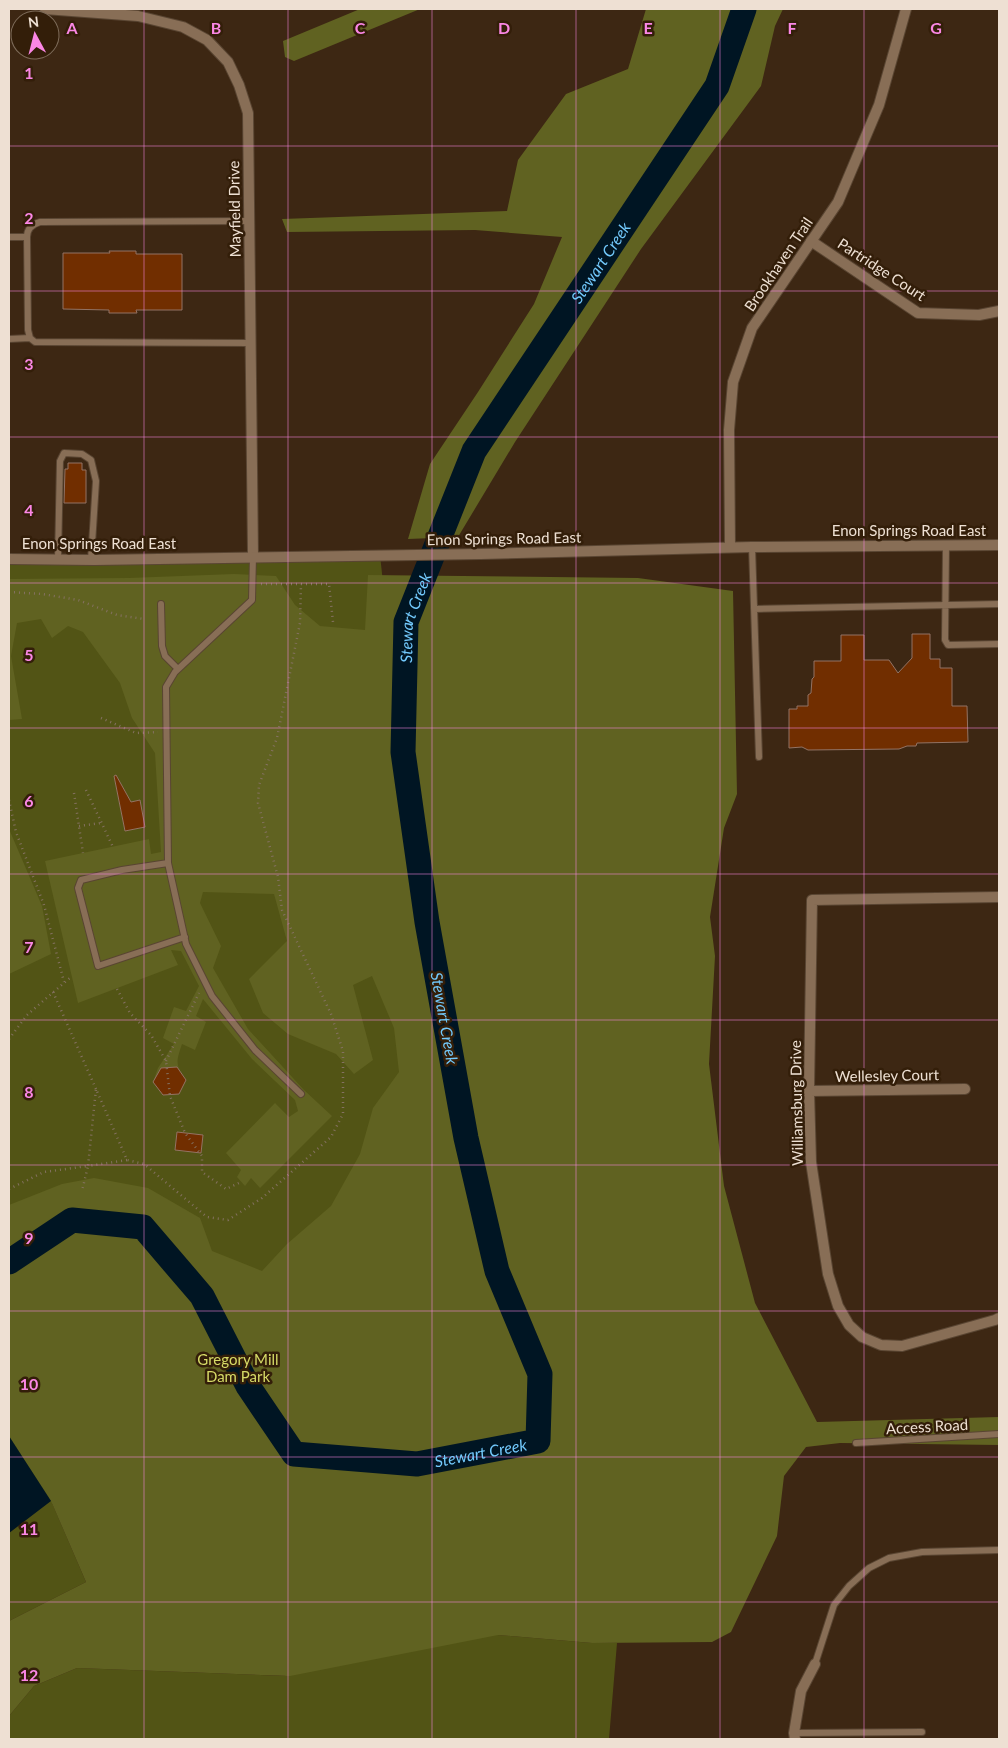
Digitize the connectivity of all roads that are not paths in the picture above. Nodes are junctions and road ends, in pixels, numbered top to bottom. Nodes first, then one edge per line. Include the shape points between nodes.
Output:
1 (45, 9) edge
2 (906, 9) edge
3 (249, 221) junction
4 (27, 236) junction
5 (9, 237) edge
6 (811, 241) junction
7 (999, 311) edge
8 (30, 338) junction
9 (9, 339) edge
10 (250, 343) junction
11 (946, 545) junction
12 (999, 545) edge
13 (730, 547) junction
14 (752, 547) junction
15 (252, 556) junction
16 (9, 559) edge
17 (58, 560) junction
18 (91, 560) junction
19 (161, 604) dead end
20 (999, 604) edge
21 (945, 605) junction
22 (754, 609) junction
23 (999, 644) edge
24 (178, 669) junction
25 (759, 757) dead end
26 (168, 863) junction
27 (999, 897) edge
28 (185, 937) junction
29 (965, 1089) dead end
30 (809, 1091) junction
31 (301, 1094) dead end
32 (999, 1318) edge
33 (999, 1434) edge
34 (856, 1443) dead end
35 (999, 1550) edge
36 (815, 1664) joint
37 (922, 1732) dead end
38 (794, 1736) edge

1 - 3 street, Mayfield Drive via 138,16 183,28 207,40 228,62 248,113
2 - 6 street, Brookhaven Trail via 879,105 838,202
3 - 4 lane via 40,222 33,224
3 - 10 street, Mayfield Drive
4 - 5 lane
4 - 8 lane
6 - 7 street, Partridge Court via 918,313 979,315
6 - 13 street, Brookhaven Trail via 752,328 733,382 729,430
8 - 9 lane
8 - 10 lane via 42,343
10 - 15 street, Mayfield Drive
11 - 12 street, Enon Springs Road East
11 - 14 street, Enon Springs Road East
11 - 21 lane
13 - 14 street, Enon Springs Road East
13 - 15 street, Enon Springs Road East
14 - 22 lane
15 - 18 street, Enon Springs Road East
15 - 24 lane via 252,600
16 - 17 street, Enon Springs Road East
17 - 18 street, Enon Springs Road East
17 - 18 lane via 60,461 64,453 82,454 91,460 96,481
19 - 24 lane via 162,646 165,656
20 - 21 lane
21 - 22 lane
21 - 23 lane via 945,640 948,645
22 - 25 lane
24 - 26 lane via 166,687
26 - 28 lane
26 - 28 lane via 81,880 78,888 98,966
27 - 30 street, Williamsburg Drive via 812,900
28 - 31 lane via 212,996 255,1050
29 - 30 street, Wellesley Court
30 - 32 street, Williamsburg Drive via 811,1162 828,1274 848,1325 862,1337 881,1345 902,1346
33 - 34 lane, Access Road
35 - 36 lane via 922,1552 889,1558 869,1568 834,1605
36 - 38 street via 802,1691
37 - 38 lane

